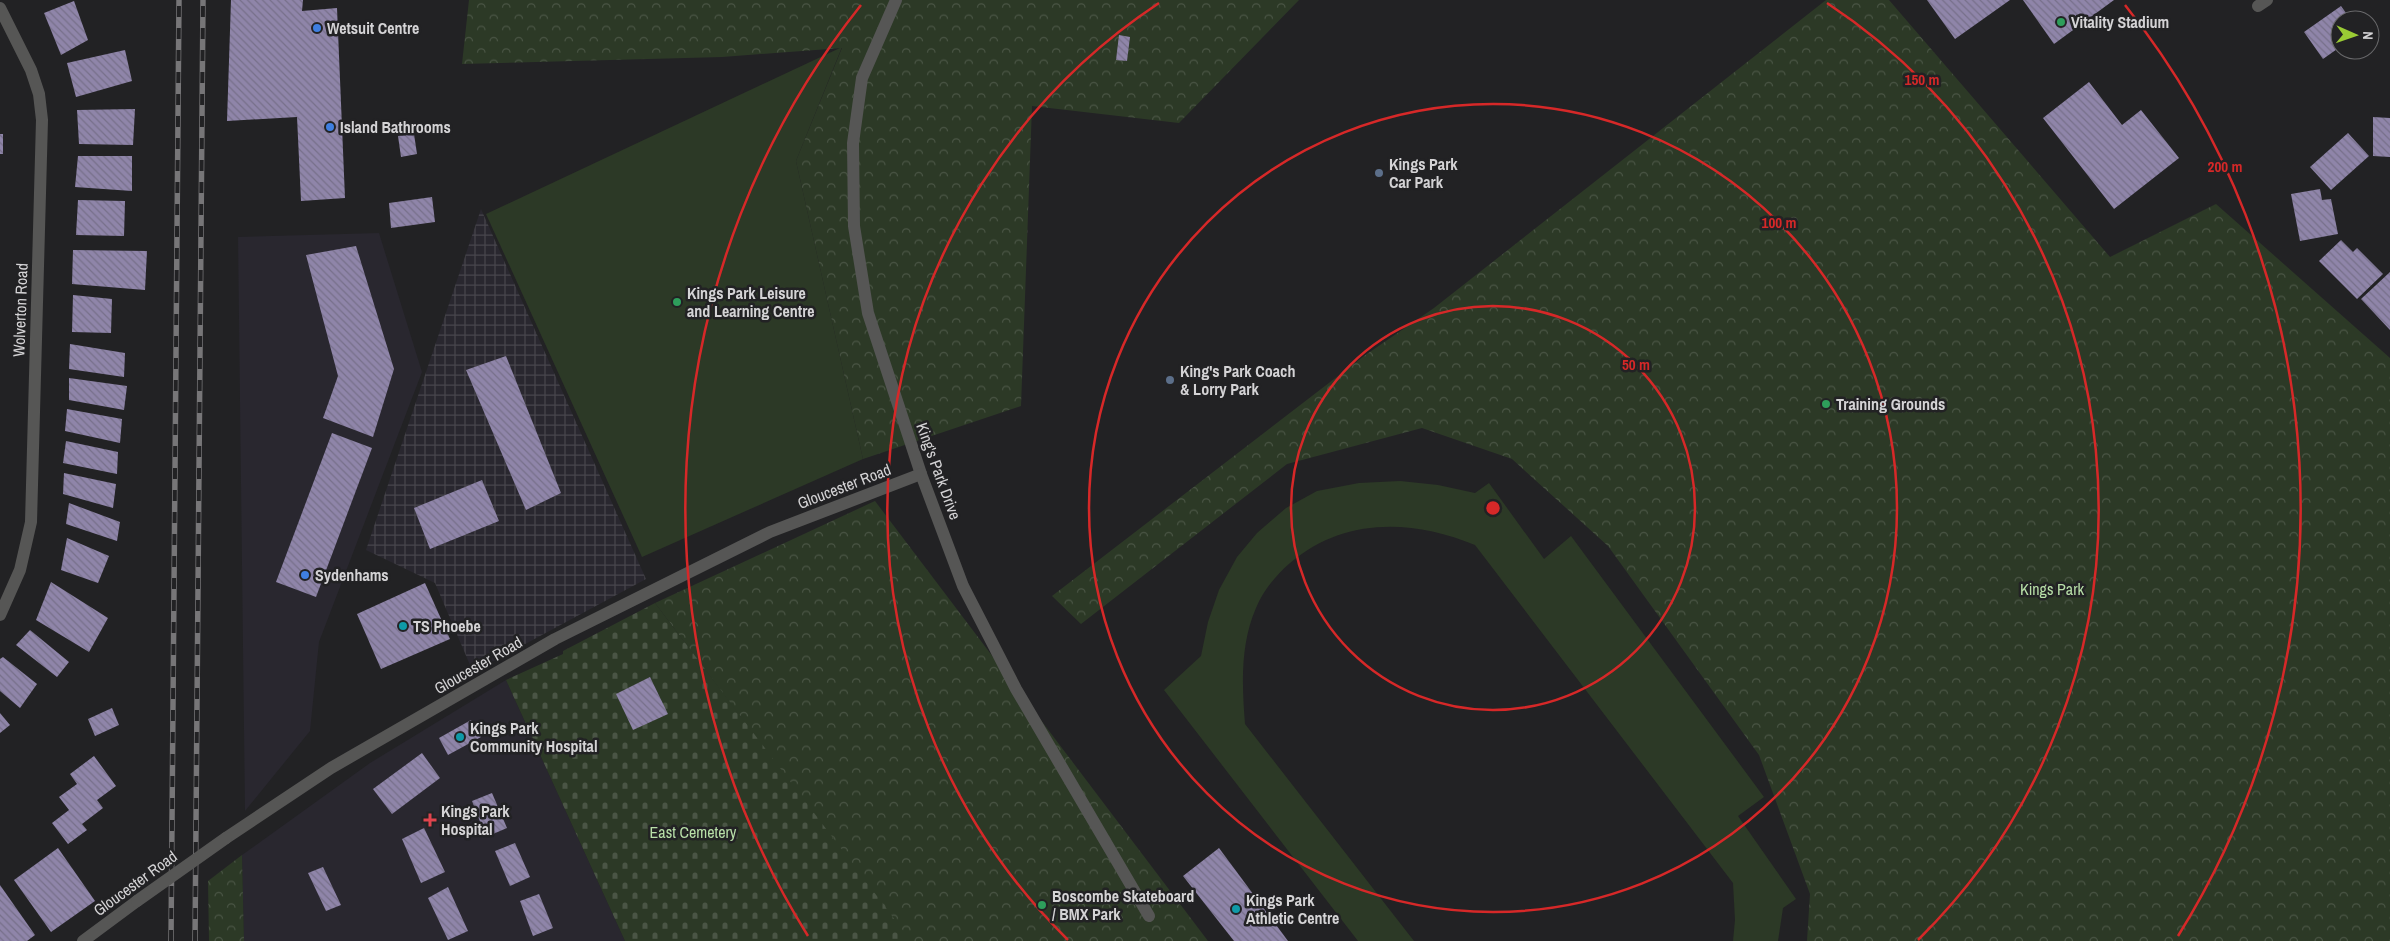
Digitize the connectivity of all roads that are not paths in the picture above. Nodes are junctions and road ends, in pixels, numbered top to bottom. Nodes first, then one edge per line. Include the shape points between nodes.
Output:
1 (896, 0) edge
2 (0, 8) edge
3 (921, 474) junction
4 (0, 616) edge
5 (1149, 916) dead end
6 (83, 941) edge

1 - 3 street, King's Park Drive via 862,78 853,143 854,226 868,313
2 - 4 street, Wolverton Road via 40,94 42,120 31,522 20,570
3 - 5 street, King's Park Drive via 963,586 1071,785
3 - 6 street, Gloucester Road, bridge via 770,532 556,639 331,768 226,838

